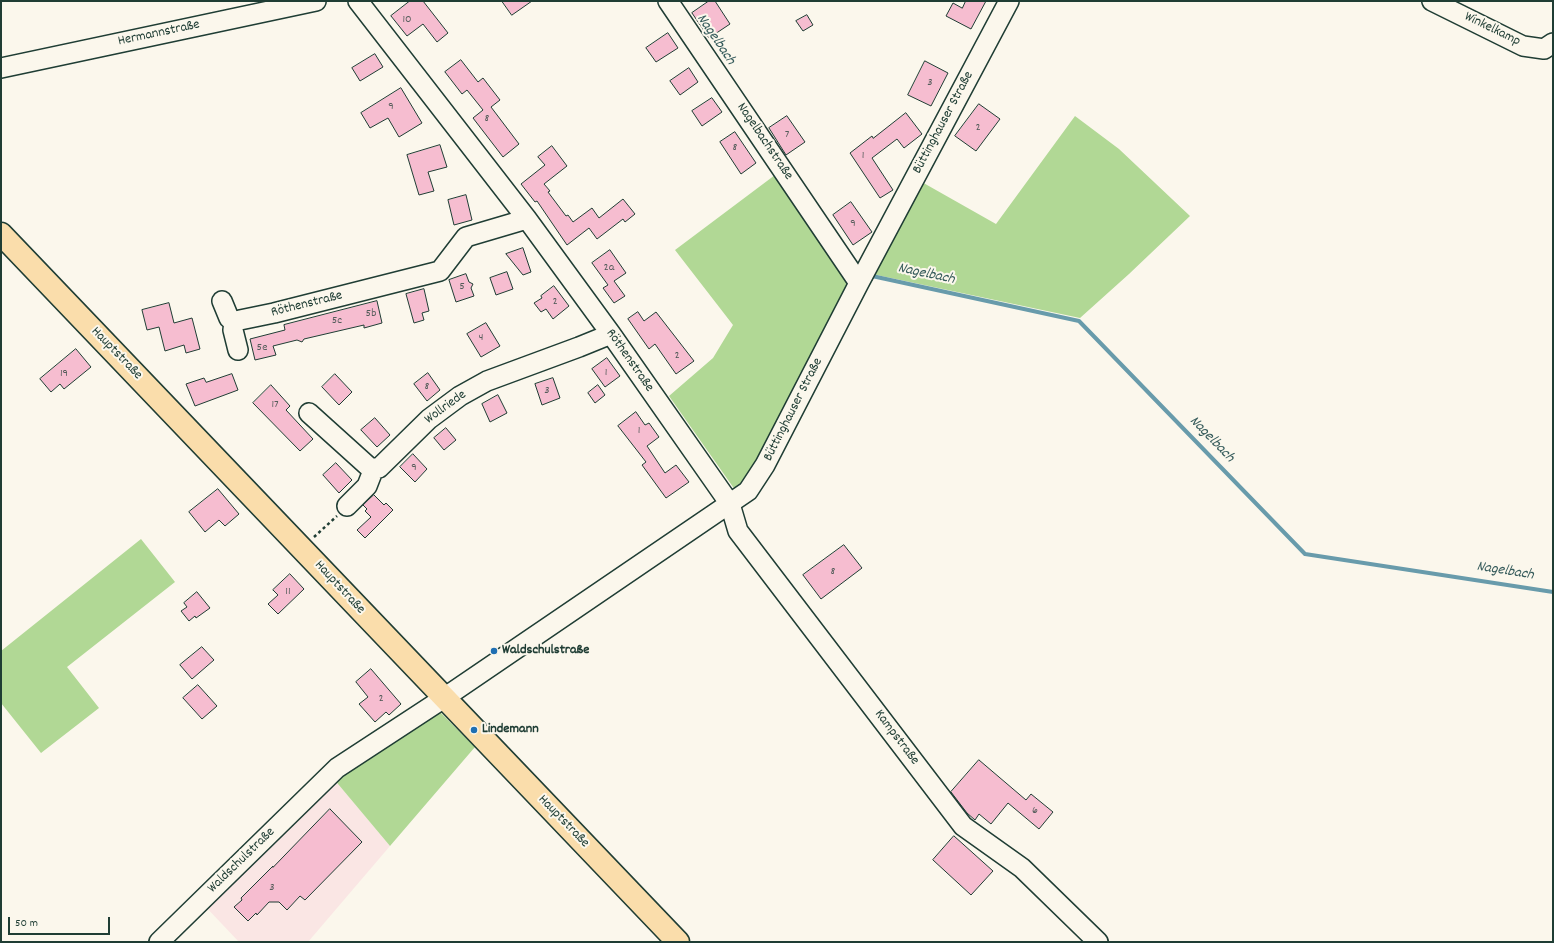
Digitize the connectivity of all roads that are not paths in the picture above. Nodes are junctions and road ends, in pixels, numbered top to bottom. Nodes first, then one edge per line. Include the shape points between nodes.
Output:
1 (316, 1) edge
2 (358, 1) edge
3 (668, 1) edge
4 (1009, 1) edge
5 (1432, 1) edge
6 (1553, 43) edge
7 (1, 68) edge
8 (527, 220) junction
9 (1, 234) edge
10 (859, 283) junction
11 (222, 301) dead end
12 (234, 322) junction
13 (611, 334) junction
14 (238, 350) dead end
15 (309, 413) dead end
16 (374, 468) junction
17 (730, 504) junction
18 (347, 506) road end
19 (444, 698) junction
20 (159, 942) edge
21 (678, 942) edge
22 (1098, 942) edge

1 - 7 street, Hermannstraße
2 - 8 street, Röthenstraße
3 - 10 street, Nagelbachstraße
4 - 10 street, Büttinghauser Straße
5 - 6 street, Winkelkamp via 1523,46 1544,49
8 - 12 street, Röthenstraße via 466,237 440,271
8 - 13 street, Röthenstraße
9 - 19 main road, Hauptstraße
10 - 17 street, Büttinghauser Straße via 765,465 748,491
11 - 12 street via 229,318
12 - 14 street via 233,330
13 - 16 street, Wollriede via 487,381 460,396 429,419 379,468
13 - 17 street, Röthenstraße
15 - 16 street via 370,468
16 - 18 street via 367,486
17 - 19 street, Büttinghauser Straße
17 - 22 street, Kampstraße via 738,531 963,826 1022,868
19 - 20 street, Waldschulstraße via 337,768
19 - 21 main road, Hauptstraße

